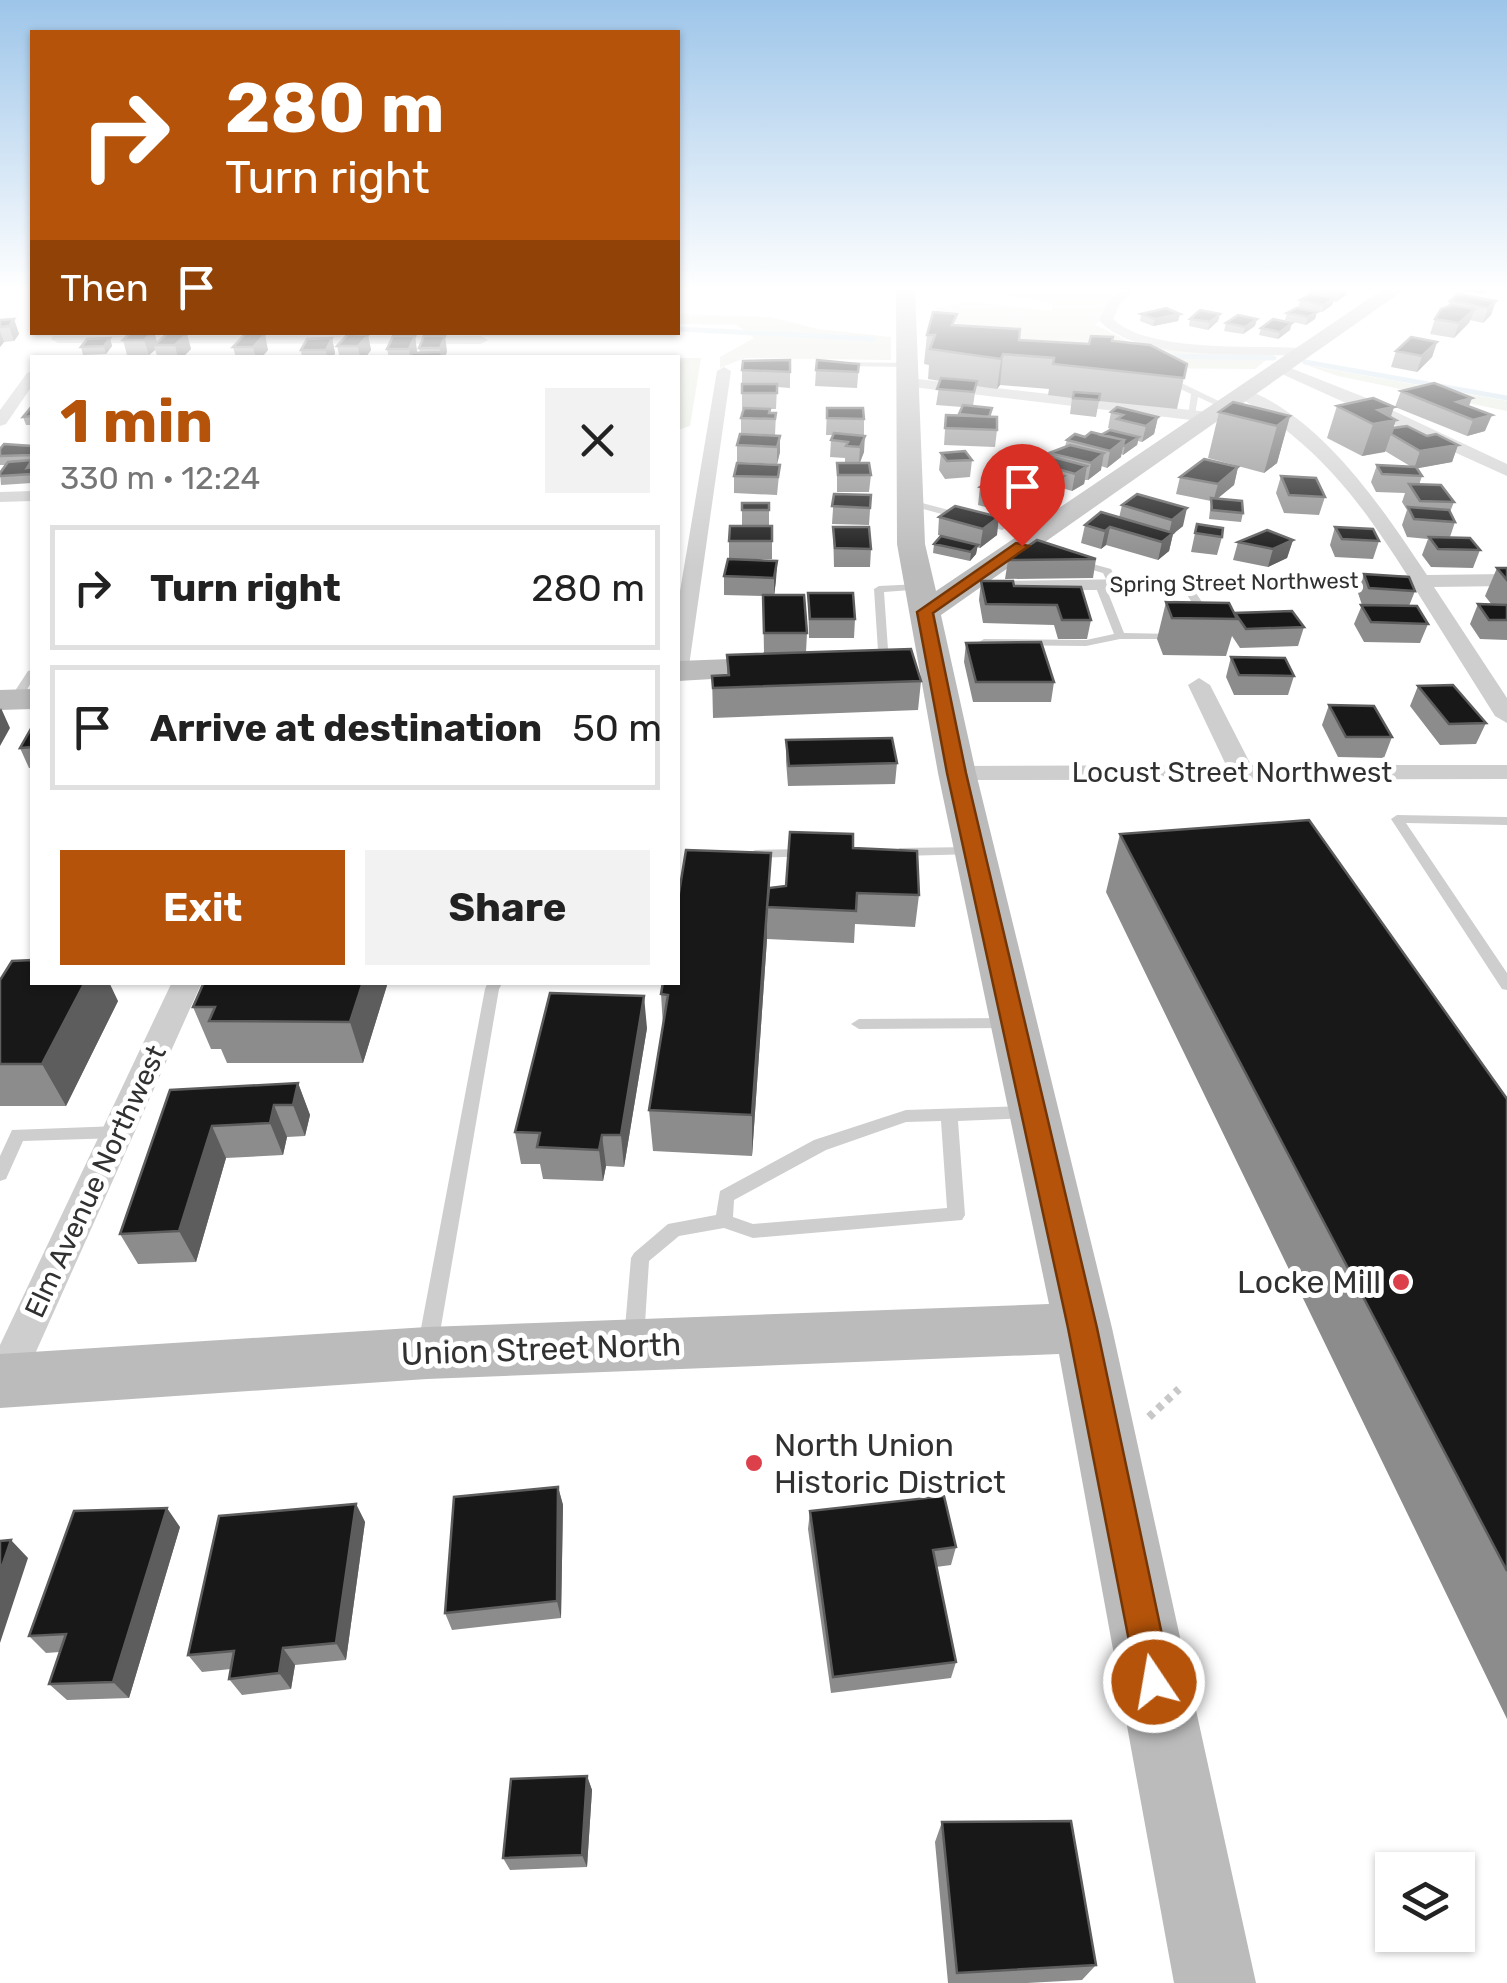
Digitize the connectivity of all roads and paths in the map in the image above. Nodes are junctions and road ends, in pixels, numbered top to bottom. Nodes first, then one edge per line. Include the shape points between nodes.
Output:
1 (27, 383) edge
2 (722, 383) edge
3 (909, 383) edge
4 (986, 383) edge
5 (1173, 383) edge
6 (1255, 383) edge
7 (1316, 383) edge
8 (1195, 393) junction
9 (1216, 408) junction
10 (0, 421) edge
11 (1507, 470) edge
12 (30, 496) edge
13 (0, 498) edge
14 (911, 503) junction
15 (1002, 527) edge
16 (1073, 561) edge
17 (1420, 580) junction
18 (1507, 580) edge
19 (1184, 583) junction
20 (1107, 585) junction
21 (960, 588) junction
22 (922, 599) junction
23 (682, 608) edge
24 (1209, 634) edge
25 (680, 635) edge
26 (1120, 636) junction
27 (1180, 638) edge
28 (984, 642) edge
29 (934, 662) junction
30 (884, 664) junction
31 (846, 665) edge
32 (808, 666) edge
33 (680, 668) edge
34 (1199, 685) dead end
35 (1507, 716) edge
36 (1242, 772) junction
37 (1507, 772) edge
38 (957, 773) junction
39 (1507, 821) edge
40 (974, 850) junction
41 (884, 852) edge
42 (826, 853) edge
43 (731, 855) edge
44 (186, 985) edge
45 (494, 985) edge
46 (1507, 985) edge
47 (1013, 1023) junction
48 (859, 1024) dead end
49 (1033, 1112) junction
50 (949, 1114) junction
51 (118, 1132) junction
52 (0, 1174) edge
53 (724, 1221) junction
54 (1082, 1328) junction
55 (634, 1345) junction
56 (427, 1353) junction
57 (2, 1381) edge
58 (1179, 1389) dead end
59 (1149, 1417) dead end
60 (1215, 1983) edge

1 - 10 street
2 - 23 street
3 - 14 street
4 - 9 street
5 - 8 lane
6 - 9 street
7 - 11 street
8 - 9 lane
8 - 9 lane
9 - 17 street via 1282,417 1336,463
9 - 21 street via 1030,549
12 - 13 street
14 - 15 lane
14 - 22 street
16 - 20 lane via 1108,571
17 - 18 street, Spring Street Northwest
17 - 19 street, Spring Street Northwest
17 - 35 street
19 - 20 street, Spring Street Northwest
19 - 24 lane via 1210,622
20 - 21 street, Spring Street Northwest
20 - 26 lane
21 - 22 street
22 - 29 street
22 - 30 lane via 879,589
23 - 25 street
26 - 27 lane
26 - 28 lane via 1086,643
29 - 30 street
29 - 38 street
30 - 31 street
32 - 33 street
34 - 36 street
36 - 37 street, Locust Street Northwest
36 - 38 street, Locust Street Northwest
38 - 40 street
39 - 46 lane via 1398,819
40 - 41 lane
40 - 47 street
42 - 43 lane
44 - 51 street, Elm Avenue Northwest
45 - 56 lane
47 - 48 lane
47 - 49 street
49 - 50 lane
49 - 54 street
50 - 53 lane via 906,1116 820,1144 726,1196
50 - 53 lane via 956,1215 753,1231
51 - 52 lane via 18,1135
51 - 57 street, Elm Avenue Northwest
53 - 55 lane via 674,1230 640,1258
54 - 55 street, Union Street North
54 - 60 street
55 - 56 street, Union Street North
56 - 57 street, Union Street North
58 - 59 path

